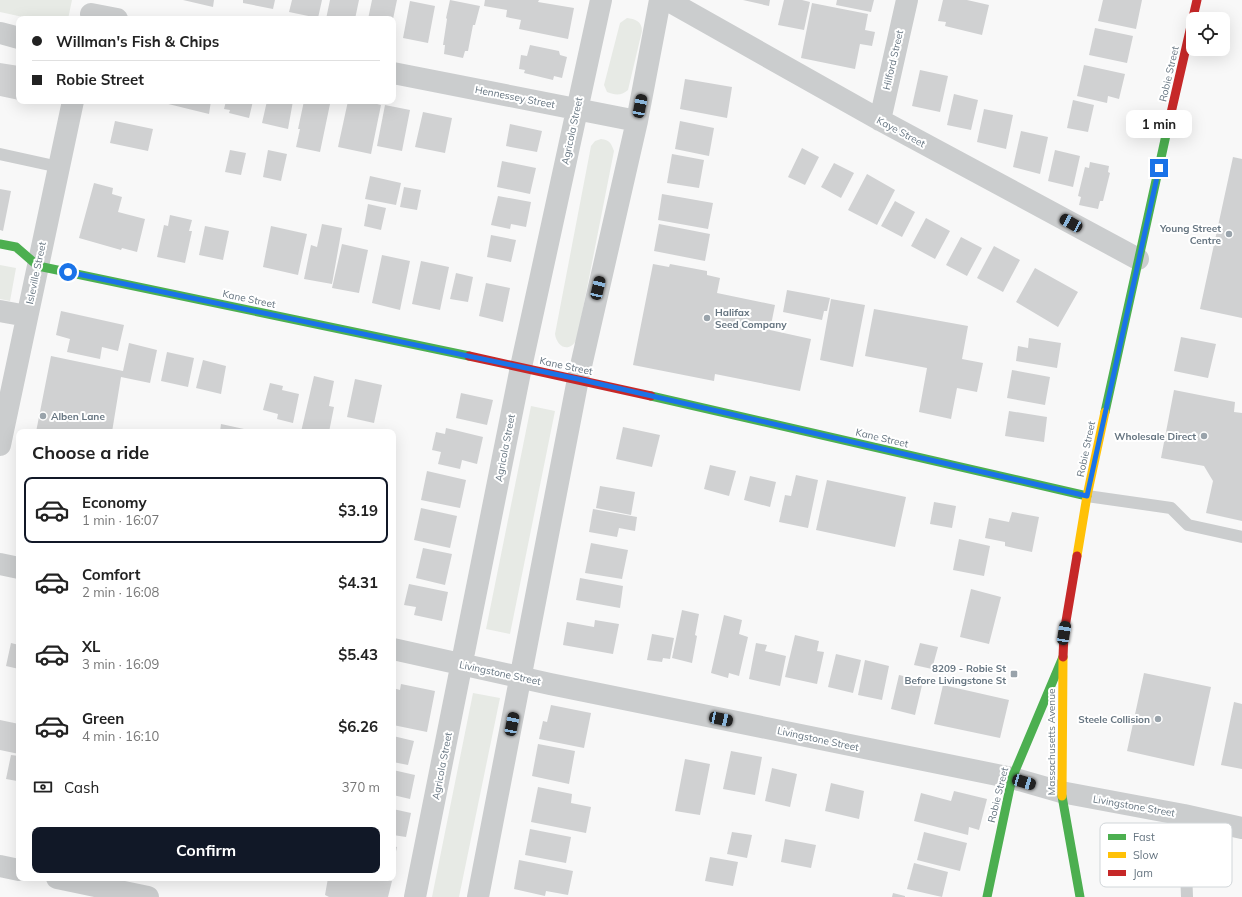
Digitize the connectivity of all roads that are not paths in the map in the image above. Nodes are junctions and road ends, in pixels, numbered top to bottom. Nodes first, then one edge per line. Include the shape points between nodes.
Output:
1 (601, 0) edge
2 (660, 0) edge
3 (667, 0) edge
4 (907, 0) edge
5 (1197, 0) edge
6 (92, 11) edge
7 (108, 16) edge
8 (0, 34) edge
9 (16, 37) edge
10 (396, 74) edge
11 (72, 104) edge
12 (577, 109) junction
13 (880, 120) junction
14 (637, 121) junction
15 (0, 154) edge
16 (59, 167) junction
17 (0, 244) edge
18 (1138, 259) junction
19 (38, 266) junction
20 (0, 311) edge
21 (27, 316) junction
22 (521, 367) junction
23 (578, 379) junction
24 (1, 433) edge
25 (1087, 496) junction
26 (1242, 537) edge
27 (0, 564) edge
28 (16, 567) edge
29 (396, 650) edge
30 (1063, 658) junction
31 (462, 665) junction
32 (521, 677) junction
33 (1012, 778) junction
34 (1061, 792) junction
35 (1184, 815) junction
36 (1184, 823) edge
37 (1220, 823) edge
38 (1232, 826) edge
39 (1242, 828) edge
40 (0, 866) edge
41 (16, 869) edge
42 (71, 881) edge
43 (1187, 887) edge
44 (148, 897) edge
45 (415, 897) edge
46 (478, 897) edge
47 (987, 897) edge
48 (1080, 897) edge
49 (1187, 897) edge

1 - 12 street, Agricola Street
2 - 14 street
3 - 13 street, Kaye Street
4 - 13 street, Hilford Street
5 - 18 street, Robie Street
6 - 7 street
8 - 9 street
10 - 12 street, Hennessey Street
11 - 16 street, Isleville Street
12 - 14 street, Hennessey Street
12 - 22 street, Agricola Street
13 - 18 street, Kaye Street
14 - 23 street
15 - 16 lane
16 - 19 street, Isleville Street
17 - 19 street via 16,247
18 - 25 street, Robie Street
19 - 21 street, Isleville Street
19 - 22 street, Kane Street
20 - 21 street
21 - 24 street, Isleville Street
22 - 23 street, Kane Street
22 - 31 street, Agricola Street
23 - 25 street, Kane Street
23 - 32 street
25 - 26 lane via 1171,508 1188,525
25 - 30 street, Robie Street via 1064,633
27 - 28 street
29 - 31 street, Livingstone Street
30 - 33 street, Robie Street
30 - 34 street, Massachusetts Avenue
31 - 32 street, Livingstone Street
31 - 45 street, Agricola Street
32 - 33 street, Livingstone Street
32 - 46 street
33 - 34 street, Livingstone Street
33 - 47 street, Robie Street
34 - 35 street, Livingstone Street
34 - 48 street, Massachusetts Avenue
35 - 36 lane
35 - 37 street, Livingstone Street
38 - 39 street, Livingstone Street
40 - 41 street
42 - 44 street
43 - 49 lane

